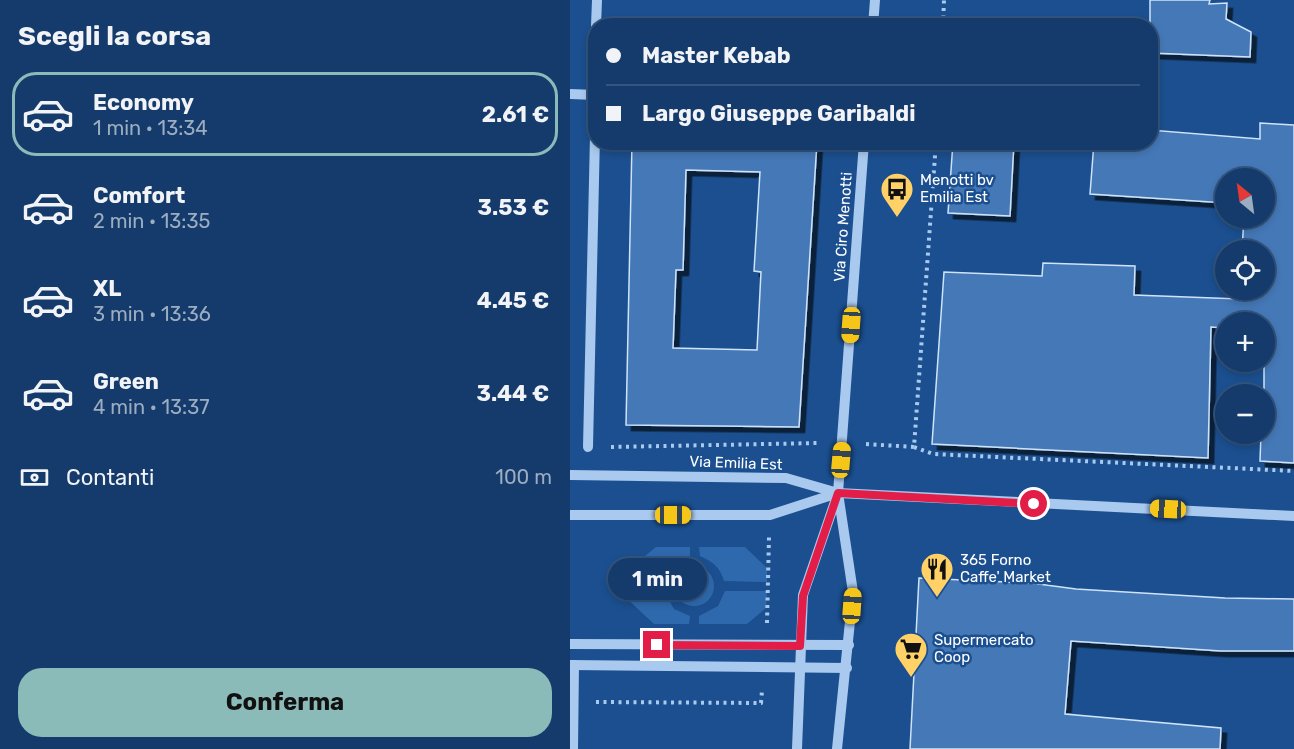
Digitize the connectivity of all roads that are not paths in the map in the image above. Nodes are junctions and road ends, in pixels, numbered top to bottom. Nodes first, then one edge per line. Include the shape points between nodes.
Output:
1 (597, 0) edge
2 (874, 0) edge
3 (596, 18) edge
4 (873, 18) edge
5 (588, 93) edge
6 (570, 94) edge
7 (595, 150) edge
8 (863, 150) edge
9 (588, 447) road end
10 (570, 475) edge
11 (838, 493) junction
12 (570, 515) edge
13 (1294, 516) edge
14 (570, 644) edge
15 (849, 645) junction
16 (800, 646) junction
17 (572, 665) edge
18 (847, 668) junction
19 (800, 669) junction
20 (573, 749) edge
21 (797, 749) edge
22 (837, 749) edge

1 - 3 street
2 - 4 street
5 - 6 street
7 - 9 street
8 - 11 street, Via Ciro Menotti
10 - 11 street, Via Emilia Est via 786,478
11 - 12 street via 770,515
11 - 13 street, Via Emilia Est
11 - 15 street via 853,592
11 - 16 street via 803,596
14 - 16 street
15 - 16 street
15 - 18 street
16 - 19 street
17 - 19 street
17 - 20 street
18 - 19 street
18 - 22 street
19 - 21 street

